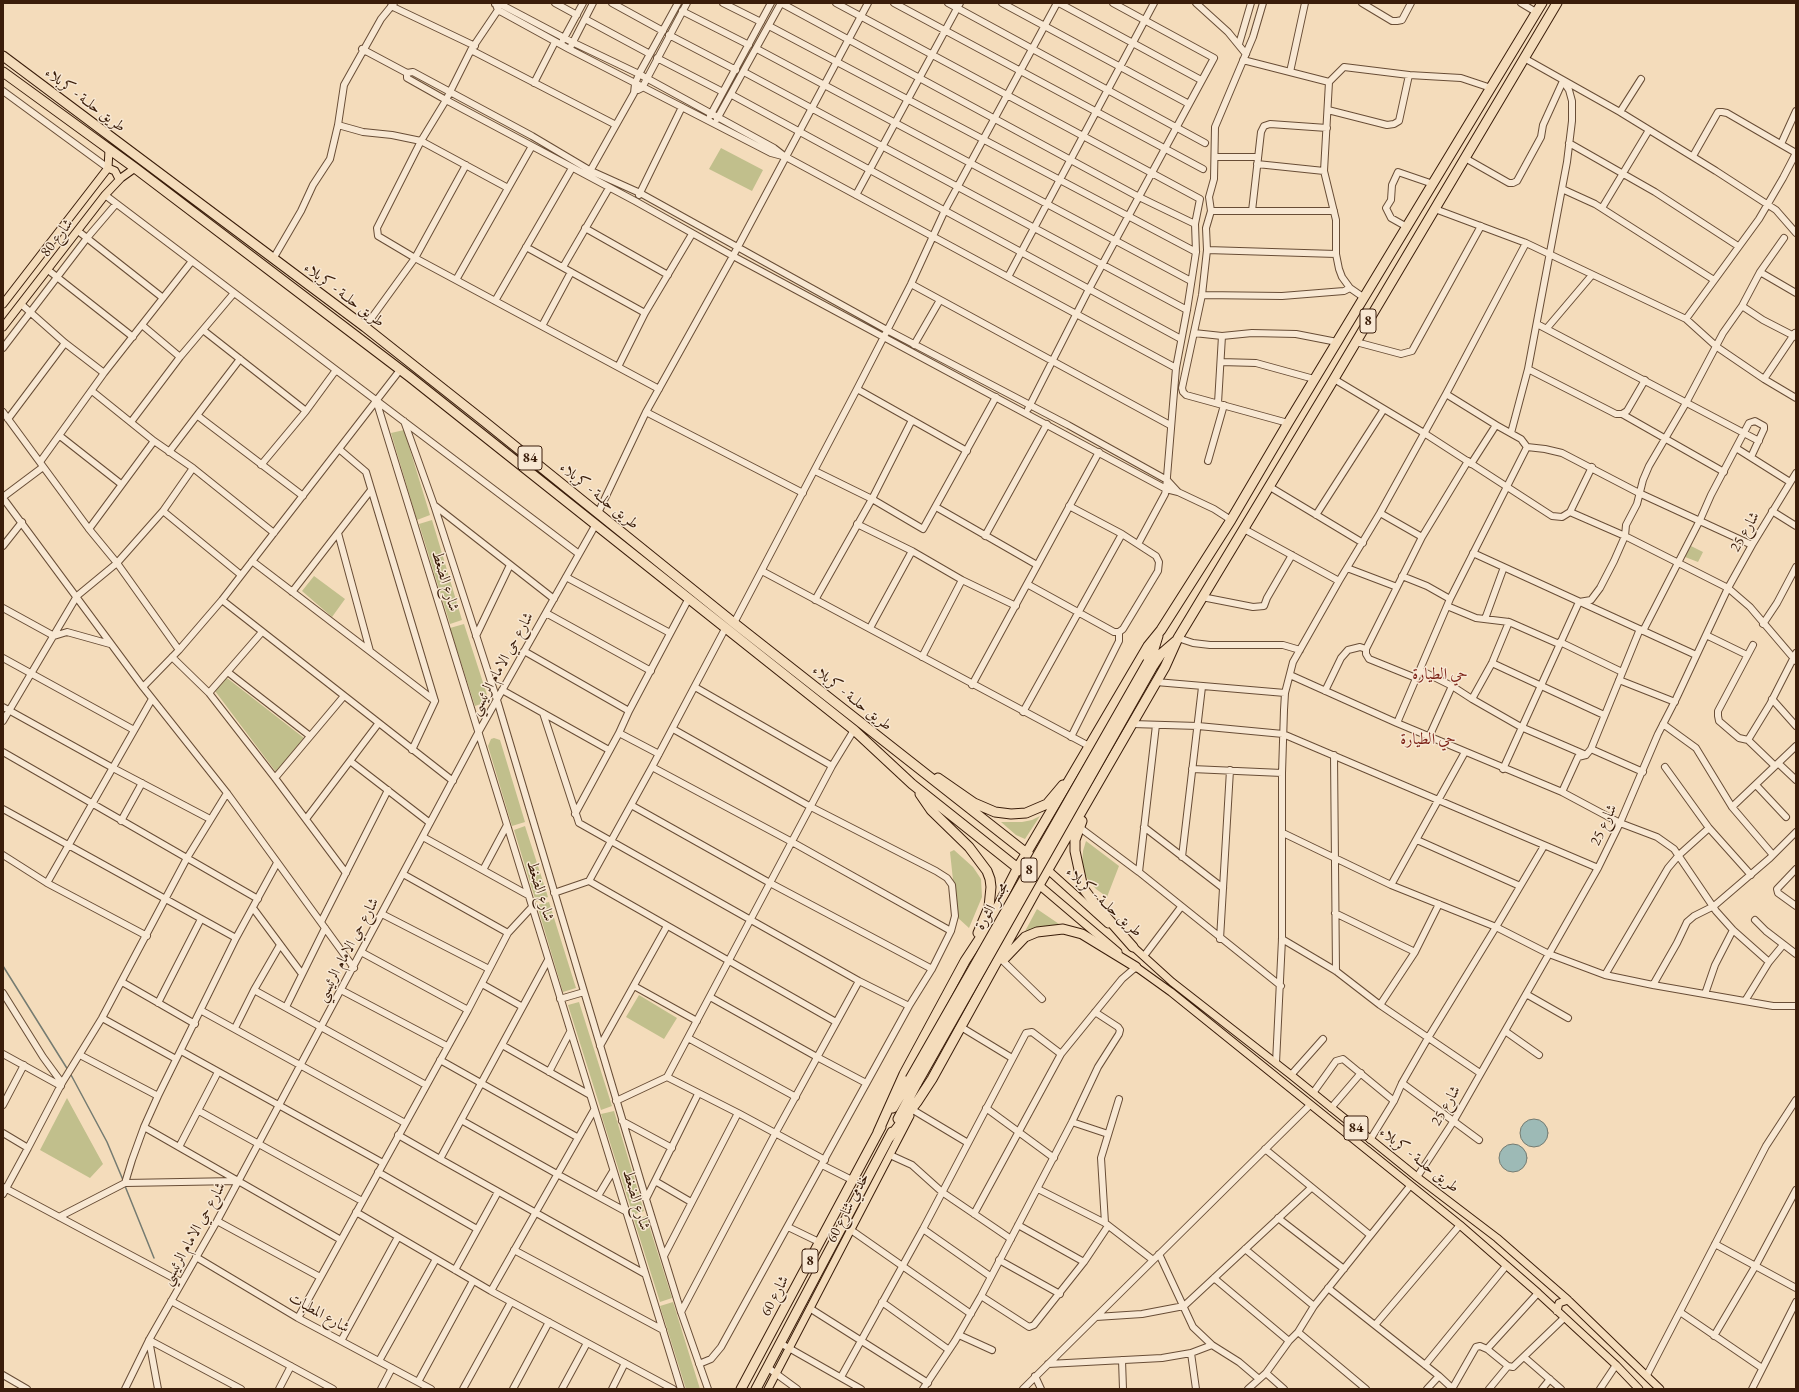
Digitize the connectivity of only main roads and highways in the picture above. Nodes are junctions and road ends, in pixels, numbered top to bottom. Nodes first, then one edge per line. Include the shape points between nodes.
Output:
1 (1542, 3) edge
2 (1557, 3) edge
3 (3, 56) edge
4 (3, 72) edge
5 (109, 150) junction
6 (108, 168) junction
7 (135, 168) junction
8 (119, 179) junction
9 (1373, 282) junction
10 (1386, 291) junction
11 (3, 304) edge
12 (1354, 313) junction
13 (1369, 321) junction
14 (3, 327) edge
15 (472, 411) junction
16 (464, 419) junction
17 (494, 429) junction
18 (486, 437) junction
19 (730, 625) junction
20 (1161, 630) junction
21 (1178, 638) junction
22 (1150, 664) junction
23 (911, 763) junction
24 (1077, 770) junction
25 (912, 784) junction
26 (1050, 814) junction
27 (1077, 826) junction
28 (1027, 854) junction
29 (1017, 869) junction
30 (1048, 870) junction
31 (1039, 886) junction
32 (988, 926) junction
33 (1011, 938) junction
34 (1133, 947) junction
35 (965, 961) junction
36 (1136, 967) junction
37 (990, 976) junction
38 (1169, 979) junction
39 (1176, 985) junction
40 (1162, 986) junction
41 (1171, 992) junction
42 (913, 1081) junction
43 (915, 1106) junction
44 (878, 1132) junction
45 (890, 1137) junction
46 (1549, 1282) junction
47 (1538, 1293) junction
48 (1568, 1300) junction
49 (1557, 1311) junction
50 (743, 1385) edge
51 (756, 1389) edge
52 (768, 1389) edge
53 (1639, 1389) edge
54 (1660, 1389) edge

1 - 9 highway, 8
2 - 10 highway, 8
3 - 15 highway, طريق حلــة - كربلاء / 84 via 365,327
4 - 5 highway, طريق حلــة - كربلاء / 84
5 - 6 main road
5 - 7 highway, طريق حلــة - كربلاء / 84
6 - 8 main road via 115,171
6 - 11 main road, شارع 80
7 - 8 main road, شارع 80
7 - 16 highway, طريق حلــة - كربلاء / 84
8 - 14 main road, شارع 80
9 - 10 highway via 1372,286 1376,292
9 - 12 highway, 8
10 - 13 highway, 8
12 - 13 highway via 1366,313
12 - 20 highway, 8 via 1231,520
13 - 21 highway, 8
15 - 16 highway via 469,417
15 - 17 highway, طريق حلــة - كربلاء / 84
16 - 18 highway, طريق حلــة - كربلاء / 84
17 - 18 highway via 489,431
17 - 19 highway, طريق حلــة - كربلاء / 84
18 - 19 highway, طريق حلــة - كربلاء / 84 via 689,598
19 - 23 highway, طريق حلــة - كربلاء / 84
19 - 25 highway, طريق حلــة - كربلاء / 84 via 854,730
20 - 22 highway, مجسر الثورة / 8
20 - 24 highway via 1148,646
21 - 22 highway, مجسر الثورة / 8
21 - 27 highway via 1165,667 1097,784
22 - 42 highway, مجسر الثورة / 8, bridge
23 - 24 highway via 974,803 995,812 1011,814 1026,813 1047,804
23 - 28 highway, طريق حلــة - كربلاء / 84
24 - 26 highway
25 - 29 highway, طريق حلــة - كربلاء / 84
25 - 35 highway via 931,810 969,847 990,879 989,906
26 - 27 highway via 1050,822 1058,828 1068,830
26 - 28 highway
27 - 30 highway
27 - 34 highway via 1075,851 1083,888
28 - 29 highway
28 - 30 highway, طريق حلــة - كربلاء / 84
29 - 31 highway, طريق حلــة - كربلاء / 84
29 - 32 highway
30 - 31 highway
30 - 34 main road, طريق حلــة - كربلاء / 84
31 - 33 highway
31 - 36 main road, طريق حلــة - كربلاء / 84
32 - 33 highway via 996,921 1005,922 1013,931
32 - 35 highway
33 - 37 highway
34 - 38 main road, طريق حلــة - كربلاء / 84
35 - 44 highway via 904,1074
36 - 37 highway via 1082,934 1063,929 1037,932 1025,937
36 - 40 main road, طريق حلــة - كربلاء / 84
37 - 43 highway
38 - 39 main road, طريق حلــة - كربلاء / 84
38 - 40 main road via 1167,984
39 - 41 main road
39 - 46 main road, طريق حلــة - كربلاء / 84 via 1497,1238
40 - 41 main road, طريق حلــة - كربلاء / 84
41 - 47 main road, طريق حلــة - كربلاء / 84 via 1460,1225
42 - 44 highway, مجسر الثورة / 8
42 - 45 highway, مجسر الثورة / 8
43 - 45 highway
43 - 52 main road, خدمي شارع 60
44 - 50 highway, شارع 60 / 8
45 - 51 highway, شارع 60 / 8
46 - 47 main road via 1546,1290
46 - 48 main road, طريق حلــة - كربلاء / 84
47 - 49 main road, طريق حلــة - كربلاء / 84
48 - 49 main road via 1559,1303
48 - 54 main road, طريق حلــة - كربلاء / 84
49 - 53 main road, طريق حلــة - كربلاء / 84

